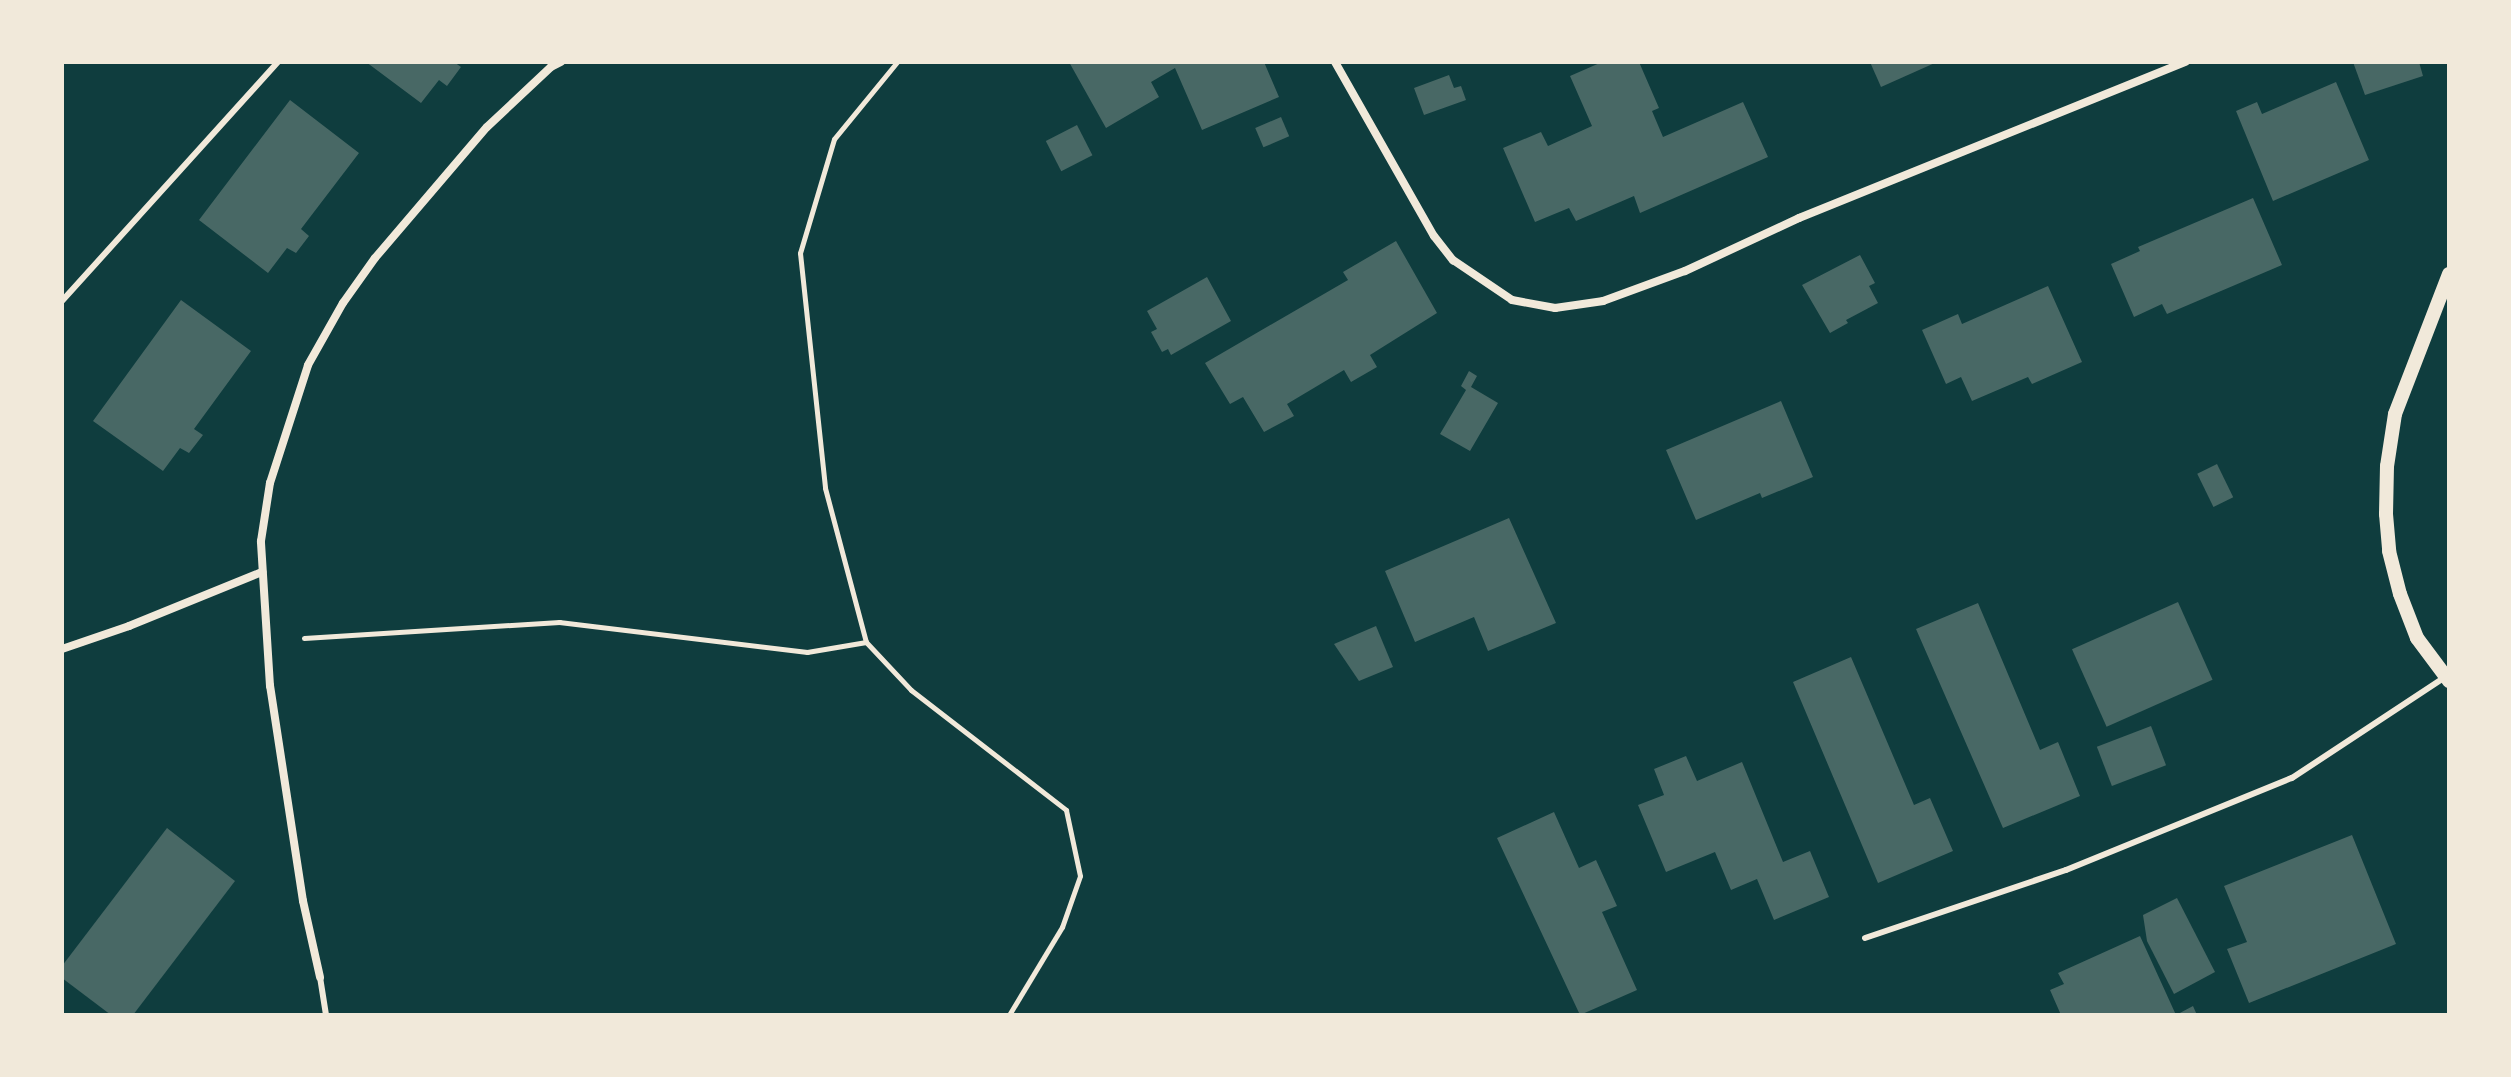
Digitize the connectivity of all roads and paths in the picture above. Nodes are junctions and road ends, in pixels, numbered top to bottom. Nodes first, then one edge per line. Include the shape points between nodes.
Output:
1 (278, 62) edge
2 (561, 62) edge
3 (897, 62) edge
4 (1335, 62) edge
5 (2186, 62) edge
6 (2449, 274) edge
7 (62, 301) edge
8 (262, 572) junction
9 (267, 640) junction
10 (866, 642) junction
11 (62, 649) edge
12 (2447, 679) edge
13 (1865, 938) dead end
14 (320, 977) joint
15 (326, 1015) edge
16 (1009, 1015) edge

1 - 7 lane
2 - 8 street via 487,127 343,303 308,365 288,420 270,483
3 - 10 path via 834,139 800,253 825,488
4 - 5 street via 1434,236 1453,260 1512,300 1555,308 1603,301 1685,271 1854,195
6 - 12 street via 2395,414 2386,514 2400,594 2417,638
8 - 9 street
8 - 11 street
9 - 10 path via 559,622 807,652
9 - 14 street via 292,835
10 - 16 path via 911,690 1066,810 1080,876 1062,927
12 - 13 lane via 2292,778 2066,870
14 - 15 lane

